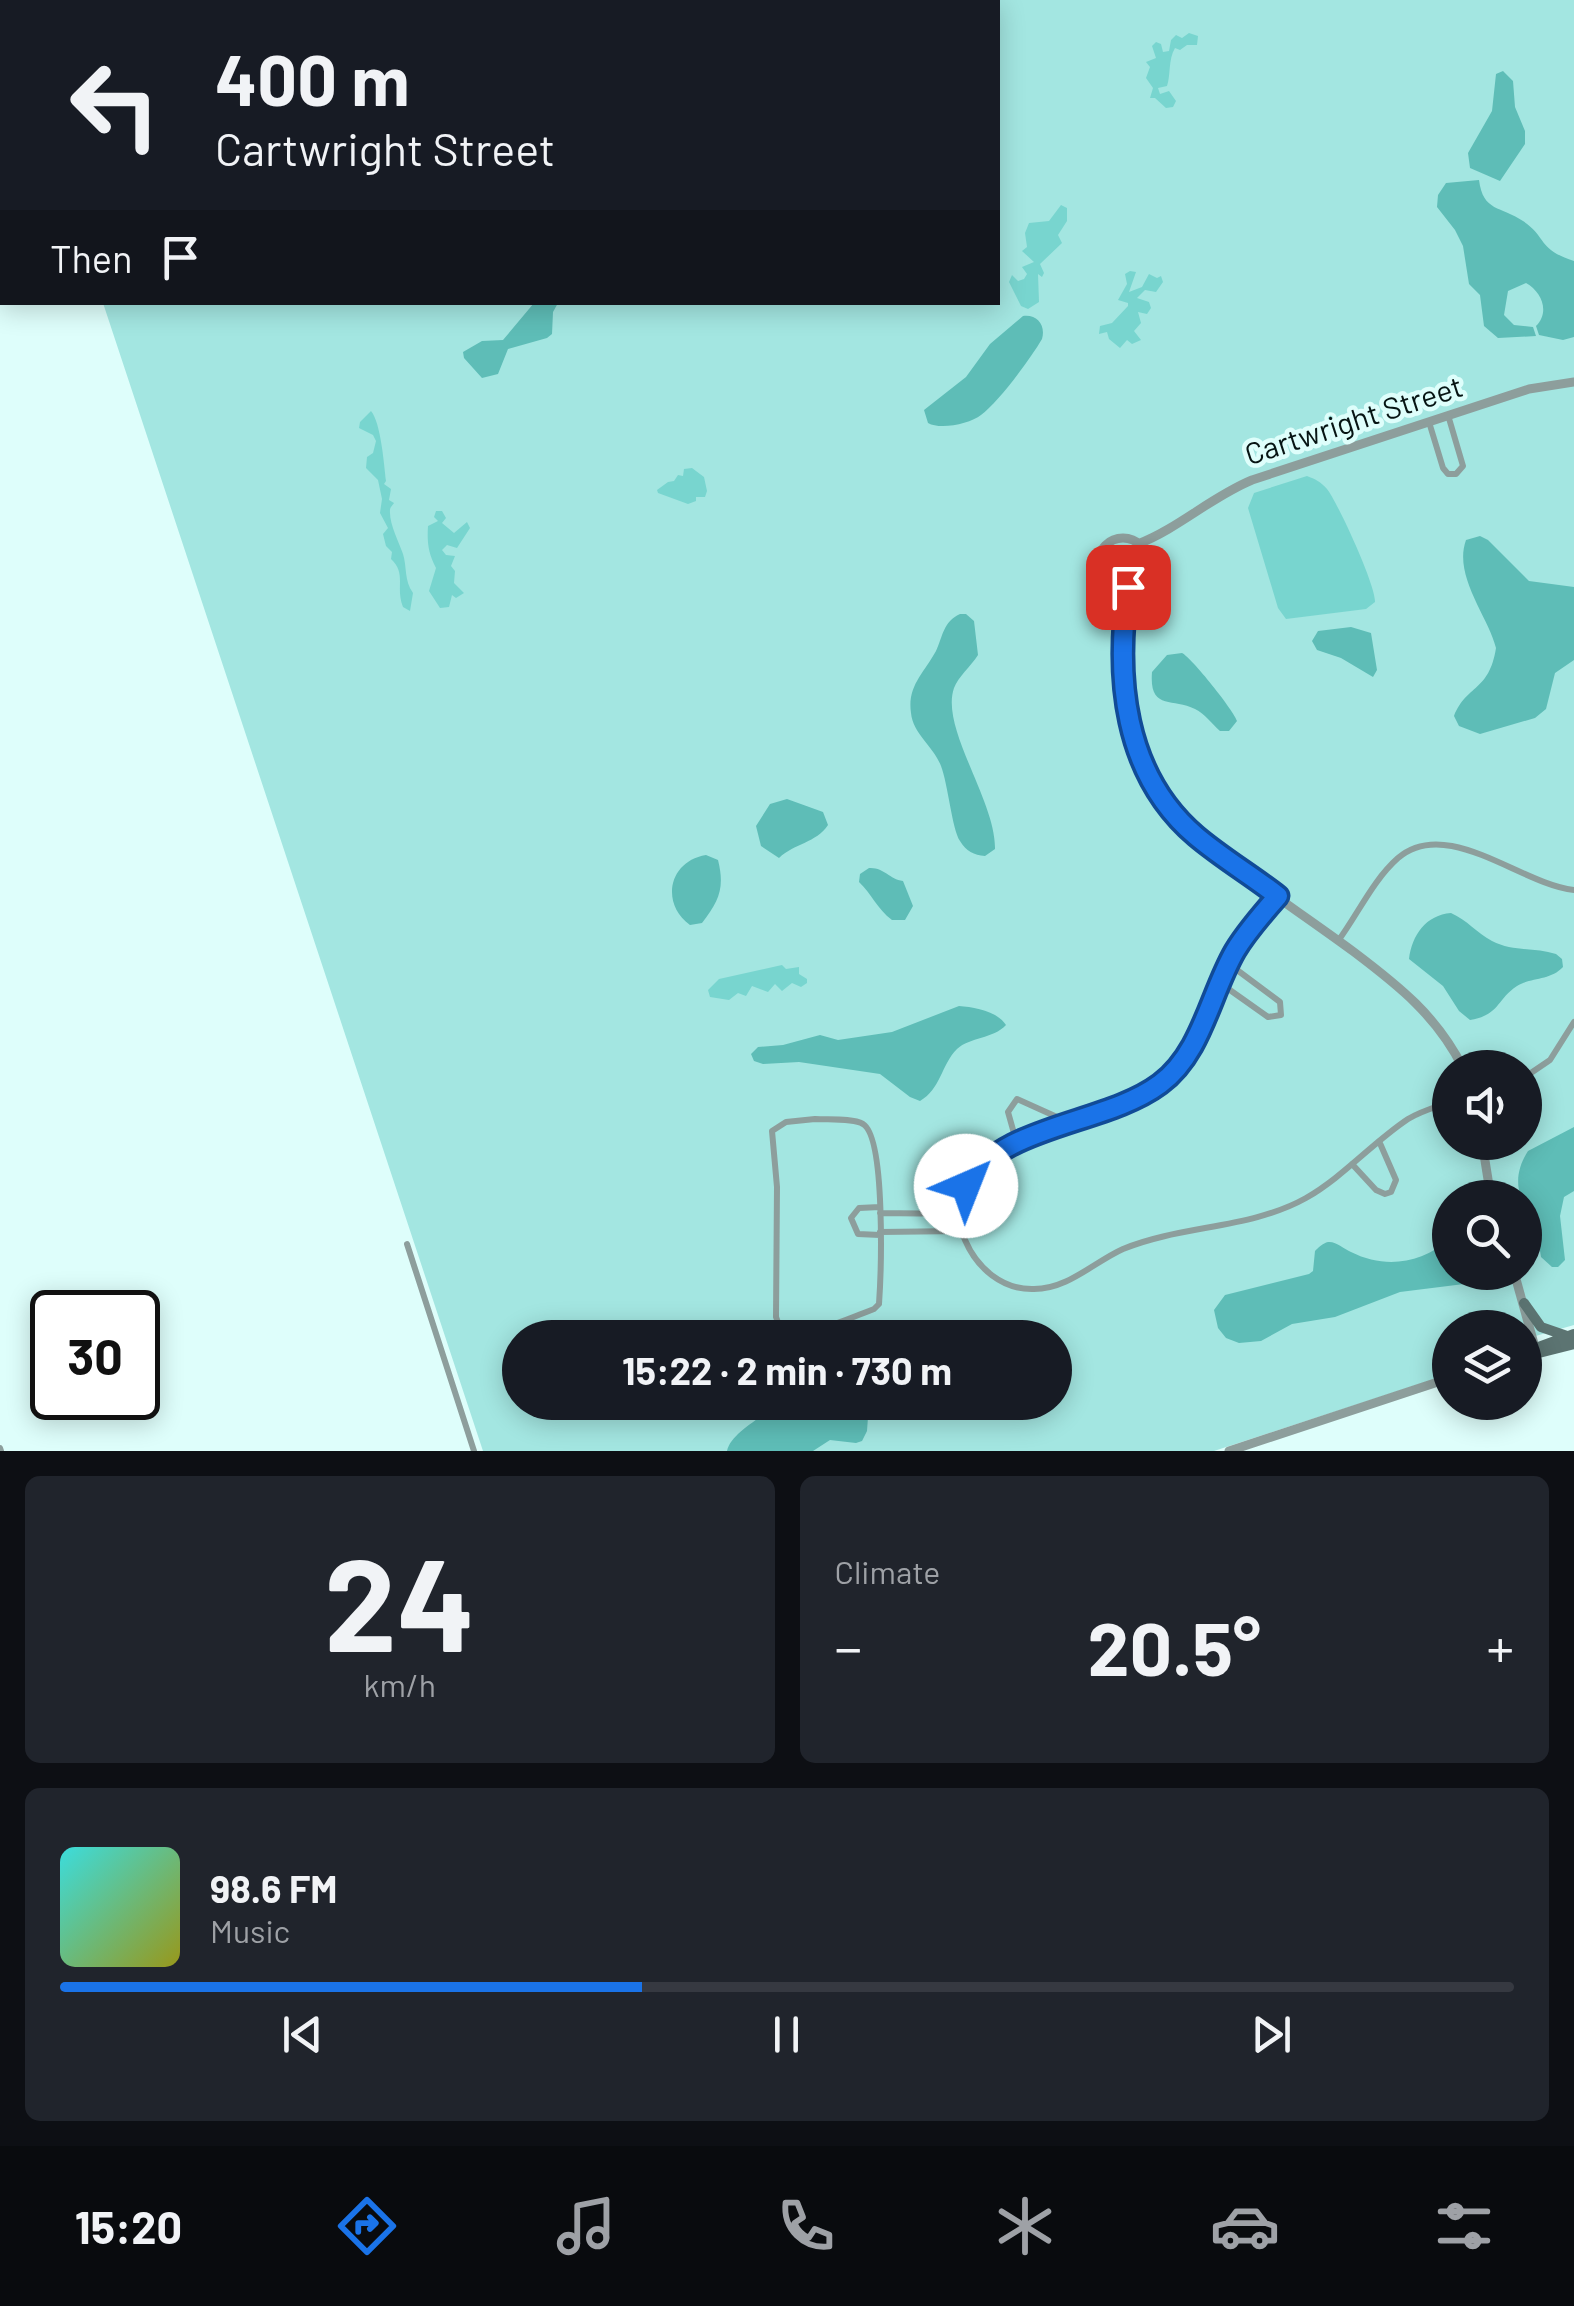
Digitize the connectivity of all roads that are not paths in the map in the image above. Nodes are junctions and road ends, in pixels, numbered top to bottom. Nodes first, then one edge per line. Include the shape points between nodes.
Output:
1 (1574, 382) edge
2 (1448, 416) junction
3 (1429, 422) junction
4 (1162, 536) junction
5 (1138, 544) junction
6 (1147, 557) junction
7 (1114, 586) junction
8 (1128, 587) junction
9 (1123, 622) junction
10 (1574, 890) edge
11 (1278, 896) junction
12 (1338, 940) junction
13 (1230, 964) junction
14 (1220, 984) junction
15 (1574, 1022) edge
16 (1454, 1050) edge
17 (1542, 1065) edge
18 (1432, 1109) edge
19 (1064, 1126) junction
20 (1380, 1141) junction
21 (1017, 1144) junction
22 (1352, 1164) junction
23 (880, 1210) junction
24 (960, 1214) junction
25 (961, 1230) junction
26 (880, 1234) junction
27 (407, 1244) dead end
28 (1520, 1290) edge
29 (1523, 1298) junction
30 (1526, 1310) edge
31 (1572, 1338) edge
32 (1542, 1349) edge
33 (1432, 1384) edge
34 (474, 1451) edge
35 (1229, 1451) edge

1 - 2 street, Cartwright Street
2 - 3 street, Cartwright Street
2 - 3 street via 1463,466 1456,474 1444,468
3 - 4 street, Cartwright Street via 1238,486
4 - 5 street, Cartwright Street
4 - 6 street, Cartwright Street
5 - 6 street
5 - 7 street via 1118,538 1102,550 1100,570
6 - 8 street via 1144,576
7 - 8 street
7 - 9 street
8 - 9 street
9 - 11 street via 1129,724 1146,772 1196,836
10 - 12 street via 1455,846 1424,845 1389,868
11 - 12 street
11 - 13 street
12 - 16 street via 1418,1002
13 - 14 street
13 - 14 street via 1280,1002 1281,1014 1268,1017
14 - 19 street via 1170,1076 1141,1096
15 - 17 street
18 - 20 street
19 - 21 street
19 - 21 street via 1017,1099 1008,1112
20 - 22 street
20 - 22 street via 1396,1180 1391,1192 1376,1190
21 - 24 street via 974,1172
22 - 25 street via 1289,1207 1128,1247 1043,1288 994,1278
23 - 24 street
23 - 26 street
23 - 26 street via 859,1208 851,1218 858,1234
23 - 26 street via 880,1169 863,1125 815,1119 772,1130 779,1325 789,1331 820,1327 874,1309
24 - 25 street
25 - 26 street
27 - 34 street
28 - 29 street
29 - 30 street
29 - 31 main road via 1541,1327
31 - 32 main road
33 - 35 street

